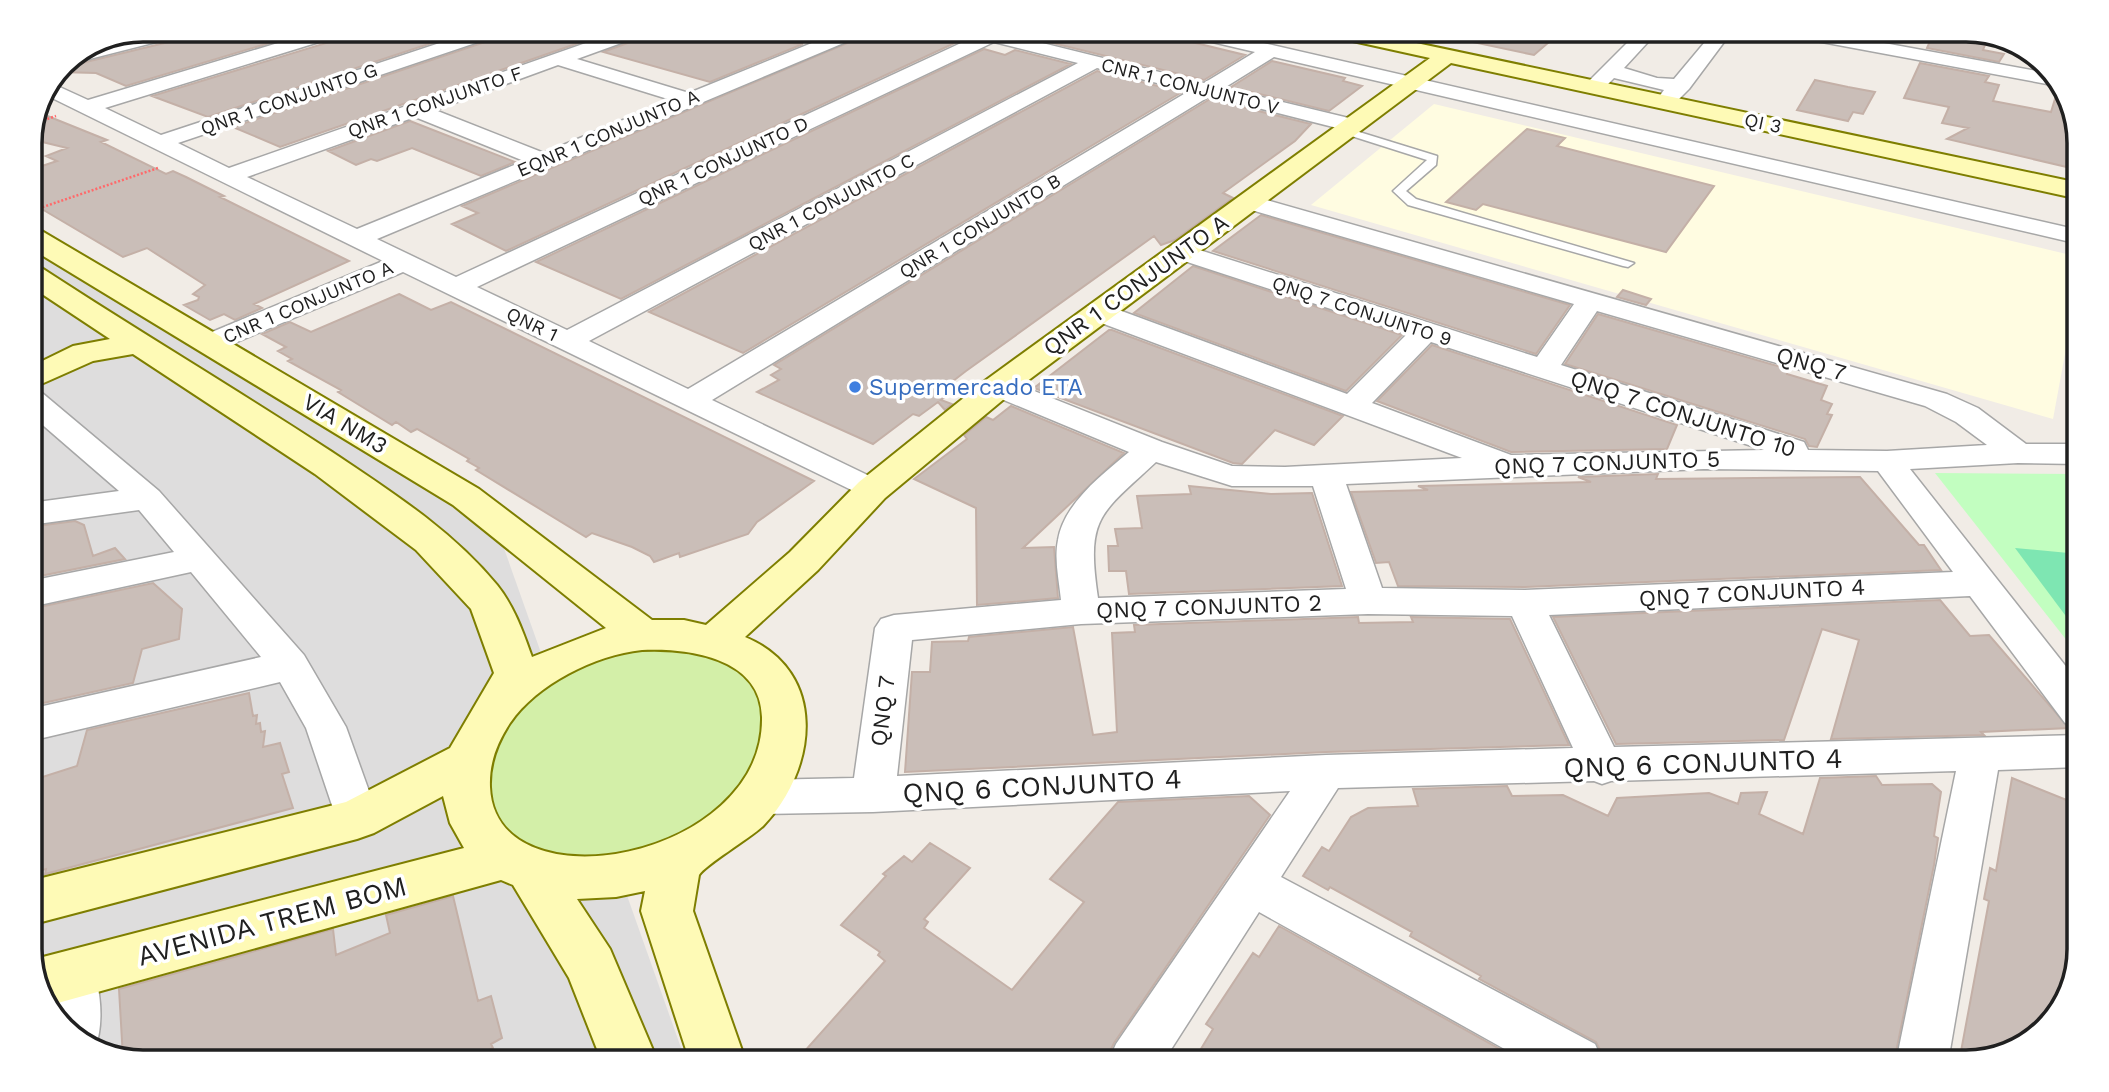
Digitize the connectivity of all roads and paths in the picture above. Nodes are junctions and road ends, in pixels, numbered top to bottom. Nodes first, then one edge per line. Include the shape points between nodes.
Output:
1 (300, 42) edge
2 (460, 42) edge
3 (606, 42) edge
4 (829, 42) edge
5 (978, 42) edge
6 (1015, 42) edge
7 (1237, 42) edge
8 (1382, 42) edge
9 (1638, 42) edge
10 (1715, 42) edge
11 (1849, 42) edge
12 (135, 43) edge
13 (1272, 50) junction
14 (100, 52) edge
15 (2016, 55) edge
16 (1446, 56) junction
17 (558, 59) junction
18 (1094, 62) junction
19 (2010, 72) junction
20 (1602, 78) junction
21 (2043, 78) edge
22 (1408, 82) junction
23 (1205, 90) junction
24 (56, 92) edge
25 (1674, 94) junction
26 (688, 99) junction
27 (87, 107) junction
28 (415, 109) junction
29 (1346, 128) junction
30 (161, 142) junction
31 (192, 156) junction
32 (542, 160) junction
33 (230, 175) junction
34 (2067, 188) edge
35 (1249, 202) junction
36 (42, 207) edge
37 (2067, 234) edge
38 (357, 238) junction
39 (42, 243) edge
40 (1181, 253) junction
41 (405, 261) junction
42 (1628, 263) dead end
43 (42, 281) edge
44 (456, 287) junction
45 (1591, 300) junction
46 (1098, 312) junction
47 (1425, 332) junction
48 (123, 336) junction
49 (568, 341) junction
50 (210, 344) junction
51 (42, 361) edge
52 (1544, 369) junction
53 (42, 373) edge
54 (998, 387) junction
55 (689, 401) junction
56 (1352, 406) junction
57 (42, 408) edge
58 (1703, 420) junction
59 (1151, 449) junction
60 (2018, 453) junction
61 (2067, 454) edge
62 (1704, 459) junction
63 (1823, 459) junction
64 (1887, 461) junction
65 (1511, 465) junction
66 (1326, 474) junction
67 (872, 490) junction
68 (147, 499) junction
69 (42, 512) edge
70 (197, 559) junction
71 (1978, 583) junction
72 (42, 591) edge
73 (1368, 601) junction
74 (1525, 603) junction
75 (1081, 611) junction
76 (894, 628) joint
77 (644, 636) junction
78 (714, 642) junction
79 (290, 665) junction
80 (2067, 697) edge
81 (504, 701) junction
82 (42, 722) edge
83 (2067, 751) edge
84 (1980, 754) junction
85 (468, 761) junction
86 (1602, 767) junction
87 (1326, 772) junction
88 (873, 794) junction
89 (758, 797) junction
90 (357, 819) junction
91 (687, 853) junction
92 (518, 863) junction
93 (1254, 885) junction
94 (42, 901) edge
95 (55, 979) edge
96 (69, 1018) edge
97 (625, 1050) edge
98 (714, 1050) edge
99 (1142, 1050) edge
100 (1555, 1050) edge
101 (1924, 1050) edge

1 - 27 street
2 - 30 street, QNR 1 CONJUNTO G
3 - 17 street, QNR 1 CONJUNTO F
4 - 26 street, EQNR 1 CONJUNTO A
5 - 44 street, QNR 1 CONJUNTO D
6 - 18 street, CNR 1 CONJUNTO V
7 - 13 street
8 - 16 main road, QI 3
9 - 20 street
10 - 25 street
11 - 19 street
12 - 14 street
13 - 22 street
13 - 23 street, QNR 1 CONJUNTO B
15 - 19 street via 2007,59
16 - 20 main road, QI 3
16 - 22 main road, QNR 1 CONJUNTO A
17 - 26 street
17 - 28 street, QNR 1 CONJUNTO F
18 - 23 street, CNR 1 CONJUNTO V
18 - 49 street, QNR 1 CONJUNTO C
19 - 21 street
20 - 25 main road, QI 3
22 - 29 main road, QNR 1 CONJUNTO A
22 - 37 street
23 - 29 street, CNR 1 CONJUNTO V
23 - 55 street, QNR 1 CONJUNTO B
24 - 27 street, QNR 1
25 - 34 main road, QI 3
26 - 32 street, EQNR 1 CONJUNTO A
27 - 30 street, QNR 1
28 - 32 street
28 - 33 street, QNR 1 CONJUNTO F
29 - 35 main road, QNR 1 CONJUNTO A
29 - 42 lane via 1433,158 1399,191 1412,202
30 - 31 street, QNR 1
31 - 33 street, QNR 1
31 - 36 path
32 - 38 street, EQNR 1 CONJUNTO A
33 - 38 street, QNR 1
35 - 40 main road, QNR 1 CONJUNTO A
35 - 45 street, QNQ 7
38 - 41 street, QNR 1
39 - 50 main road, VIA NM3
40 - 46 main road, QNR 1 CONJUNTO A
40 - 47 street, QNQ 7 CONJUNTO 9
41 - 44 street, QNR 1
41 - 50 street, CNR 1 CONJUNTO A
43 - 48 main road, VIA NM3
44 - 49 street, QNR 1
45 - 52 street
45 - 60 street, QNQ 7 via 1936,400 1967,415
46 - 54 main road, QNR 1 CONJUNTO A
46 - 56 street
47 - 52 street, QNQ 7 CONJUNTO 9
47 - 56 street
48 - 51 main road
48 - 53 main road
48 - 81 main road, VIA NM3 via 264,422 380,502 429,542 484,597 516,673
49 - 55 street, QNR 1
50 - 77 main road, VIA NM3 via 466,497
52 - 58 street, QNQ 7 CONJUNTO 10
54 - 59 street, QNQ 7 CONJUNTO 5
54 - 67 main road, QNR 1 CONJUNTO A
55 - 67 street, QNR 1
56 - 65 street
57 - 68 street
58 - 62 street via 1714,442
58 - 63 street, QNQ 7 CONJUNTO 10
59 - 66 street, QNQ 7 CONJUNTO 5 via 1232,476
59 - 75 street via 1087,511 1079,526 1075,539
60 - 61 street
60 - 64 street
62 - 63 street, QNQ 7 CONJUNTO 5
62 - 65 street, QNQ 7 CONJUNTO 5
63 - 64 street, QNQ 7 CONJUNTO 5
64 - 71 street
65 - 66 street, QNQ 7 CONJUNTO 5
66 - 73 street
67 - 78 main road, QNR 1 CONJUNTO A via 804,561
68 - 69 street
68 - 70 street
70 - 72 street
70 - 79 street
71 - 74 street, QNQ 7 CONJUNTO 4
71 - 80 street
73 - 74 street, QNQ 7 CONJUNTO 2
73 - 75 street, QNQ 7 CONJUNTO 2
74 - 86 street
75 - 76 street, QNQ 7 CONJUNTO 2
76 - 88 street, QNQ 7
77 - 78 main road via 684,635
77 - 81 main road via 611,642 537,673
78 - 89 main road via 762,667 781,696 787,732 776,771
79 - 82 street
79 - 90 street via 326,727
81 - 85 main road via 472,746
83 - 84 street, QNQ 6 CONJUNTO 4
84 - 86 street, QNQ 6 CONJUNTO 4
84 - 101 street
85 - 90 main road
85 - 92 main road via 463,789 474,828
86 - 87 street, QNQ 6 CONJUNTO 4
87 - 88 street, QNQ 6 CONJUNTO 4
87 - 93 street
88 - 89 street, QNQ 6 CONJUNTO 4
89 - 91 main road via 708,843
90 - 94 main road
91 - 92 main road via 656,867 600,878 547,875
91 - 98 main road via 675,870 667,911
92 - 95 main road, AVENIDA TREM BOM
92 - 97 main road via 591,966
93 - 99 street
93 - 100 street
95 - 96 street

